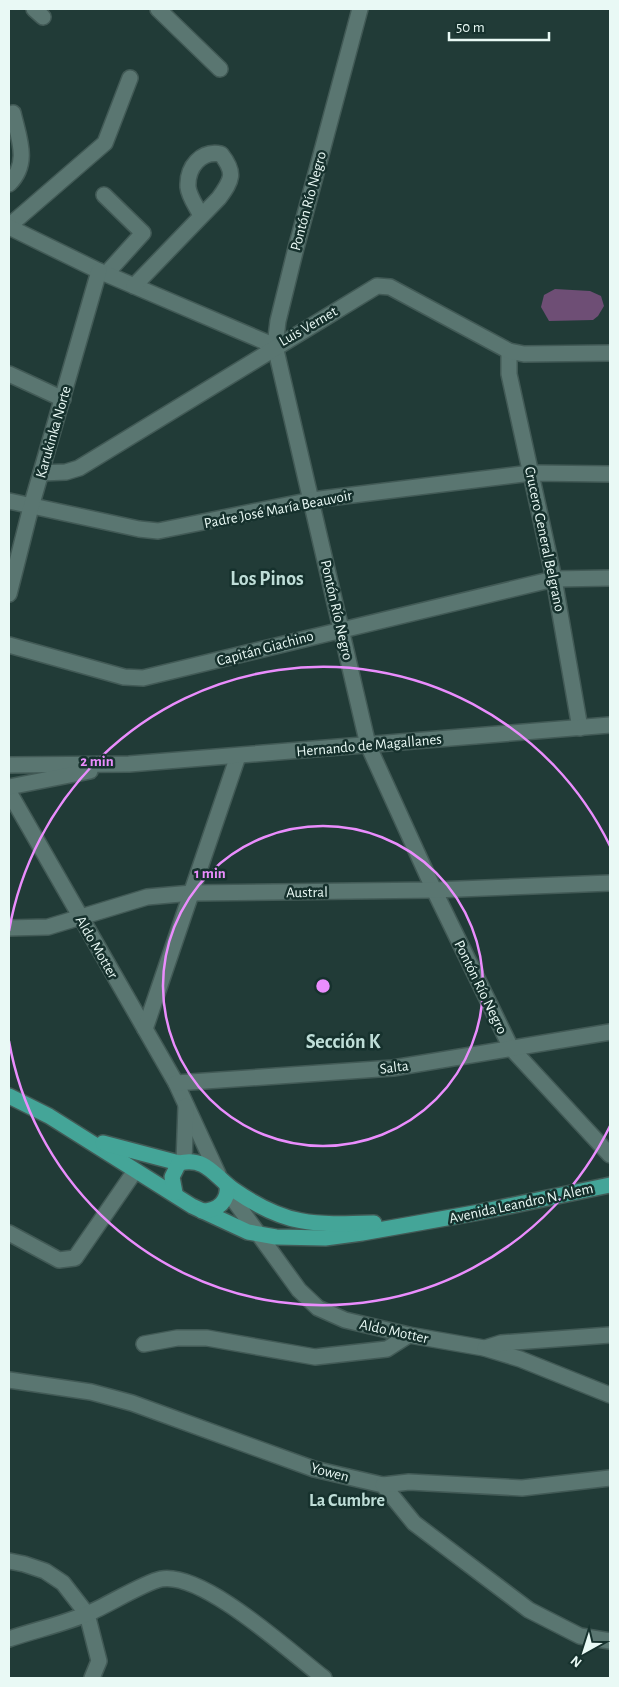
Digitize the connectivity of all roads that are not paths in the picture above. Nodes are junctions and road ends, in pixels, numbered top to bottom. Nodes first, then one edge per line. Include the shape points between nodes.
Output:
1 (158, 9) edge
2 (360, 9) edge
3 (220, 68) dead end
4 (130, 78) dead end
5 (13, 113) dead end
6 (9, 184) edge
7 (104, 195) dead end
8 (201, 216) dead end
9 (9, 226) edge
10 (102, 273) junction
11 (134, 286) junction
12 (275, 346) junction
13 (509, 351) junction
14 (610, 353) edge
15 (9, 374) edge
16 (63, 399) junction
17 (41, 473) junction
18 (531, 473) junction
19 (610, 474) edge
20 (312, 500) junction
21 (9, 501) edge
22 (31, 507) junction
23 (11, 578) edge
24 (610, 578) edge
25 (554, 579) junction
26 (9, 594) edge
27 (341, 628) junction
28 (9, 645) edge
29 (610, 725) edge
30 (580, 728) junction
31 (368, 745) junction
32 (238, 756) junction
33 (129, 764) junction
34 (9, 765) edge
35 (9, 787) edge
36 (9, 792) edge
37 (610, 882) edge
38 (434, 890) junction
39 (192, 893) junction
40 (80, 918) junction
41 (9, 928) edge
42 (145, 1029) junction
43 (610, 1032) edge
44 (511, 1048) junction
45 (176, 1083) junction
46 (9, 1096) edge
47 (186, 1102) junction
48 (78, 1134) junction
49 (610, 1155) edge
50 (181, 1162) junction
51 (135, 1171) junction
52 (224, 1184) junction
53 (610, 1185) edge
54 (175, 1193) junction
55 (202, 1211) junction
56 (432, 1221) junction
57 (9, 1233) edge
58 (258, 1234) junction
59 (409, 1335) junction
60 (610, 1336) edge
61 (144, 1344) dead end
62 (484, 1348) junction
63 (9, 1380) edge
64 (610, 1395) edge
65 (610, 1478) edge
66 (383, 1486) junction
67 (9, 1562) edge
68 (86, 1614) junction
69 (9, 1638) edge
70 (610, 1641) edge
71 (92, 1678) edge
72 (324, 1678) edge

1 - 3 street
2 - 12 street, Pontón Río Negro via 296,248
4 - 9 street via 105,143
5 - 6 street via 21,167
7 - 10 street via 143,233
8 - 11 street
9 - 10 street, Luis Vernet
10 - 11 street, Luis Vernet
10 - 16 street, Karukinka Norte
11 - 12 street, Luis Vernet
12 - 13 street, Luis Vernet via 377,286 390,287
12 - 17 street via 79,468
12 - 20 street, Pontón Río Negro
13 - 14 street, Luis Vernet via 524,354
13 - 18 street, Crucero General Belgrano via 509,374
15 - 16 street
16 - 17 street, Karukinka Norte
17 - 22 street, Karukinka Norte
18 - 19 street, Padre José María Beauvoir
18 - 20 street, Padre José María Beauvoir
18 - 25 street, Crucero General Belgrano
20 - 22 street, Padre José María Beauvoir via 158,531
20 - 27 street, Pontón Río Negro
21 - 22 street, Padre José María Beauvoir
22 - 23 street, Karukinka Norte
23 - 26 street, Karukinka Norte
24 - 25 street, Capitán Giachino
25 - 27 street, Capitán Giachino
25 - 30 street, Crucero General Belgrano
27 - 28 street, Capitán Giachino via 143,678 124,677
27 - 31 street, Pontón Río Negro
29 - 30 street, Hernando de Magallanes
30 - 31 street, Hernando de Magallanes
31 - 32 street, Hernando de Magallanes
31 - 38 street, Pontón Río Negro
32 - 33 street, Hernando de Magallanes
32 - 39 street
33 - 34 street, Hernando de Magallanes
33 - 35 street, Hernando de Magallanes
36 - 40 street, Aldo Motter
37 - 38 street, Austral
38 - 39 street, Austral
38 - 44 street, Pontón Río Negro
39 - 40 street, Austral via 147,896
39 - 42 street
40 - 41 street, Austral via 48,927
40 - 42 street, Aldo Motter
42 - 45 street, Aldo Motter
43 - 44 street, Salta
44 - 45 street, Salta via 393,1068
44 - 49 street, Pontón Río Negro
45 - 47 street, Aldo Motter
46 - 48 highway, Avenida Leandro N. Alem
47 - 50 street, Aldo Motter
47 - 52 street, Aldo Motter
48 - 50 highway, Avenida Leandro N. Alem via 116,1148
48 - 51 highway, Avenida Leandro N. Alem
50 - 52 highway, Avenida Leandro N. Alem via 198,1162
50 - 54 highway via 172,1177
51 - 54 highway, Avenida Leandro N. Alem
51 - 57 street via 75,1258 59,1260
52 - 55 highway via 226,1199 216,1209
52 - 56 highway, Avenida Leandro N. Alem via 283,1218 322,1224
52 - 58 street, Aldo Motter
53 - 56 highway, Avenida Leandro N. Alem
54 - 55 highway, Avenida Leandro N. Alem
55 - 58 highway, Avenida Leandro N. Alem
56 - 58 highway, Avenida Leandro N. Alem via 325,1238
58 - 59 street, Aldo Motter via 299,1290 318,1308 345,1320
59 - 61 street via 387,1350 315,1357 207,1338 177,1338
59 - 62 street, Aldo Motter
60 - 62 street
62 - 64 street, Aldo Motter
63 - 66 street, Yowen via 91,1392 132,1403 314,1469
65 - 66 street via 522,1488 408,1482
66 - 70 street via 414,1523 529,1610 580,1636
67 - 68 street via 45,1571 62,1583
68 - 69 street
68 - 71 street via 99,1661
68 - 72 street via 160,1579 194,1584 235,1608

